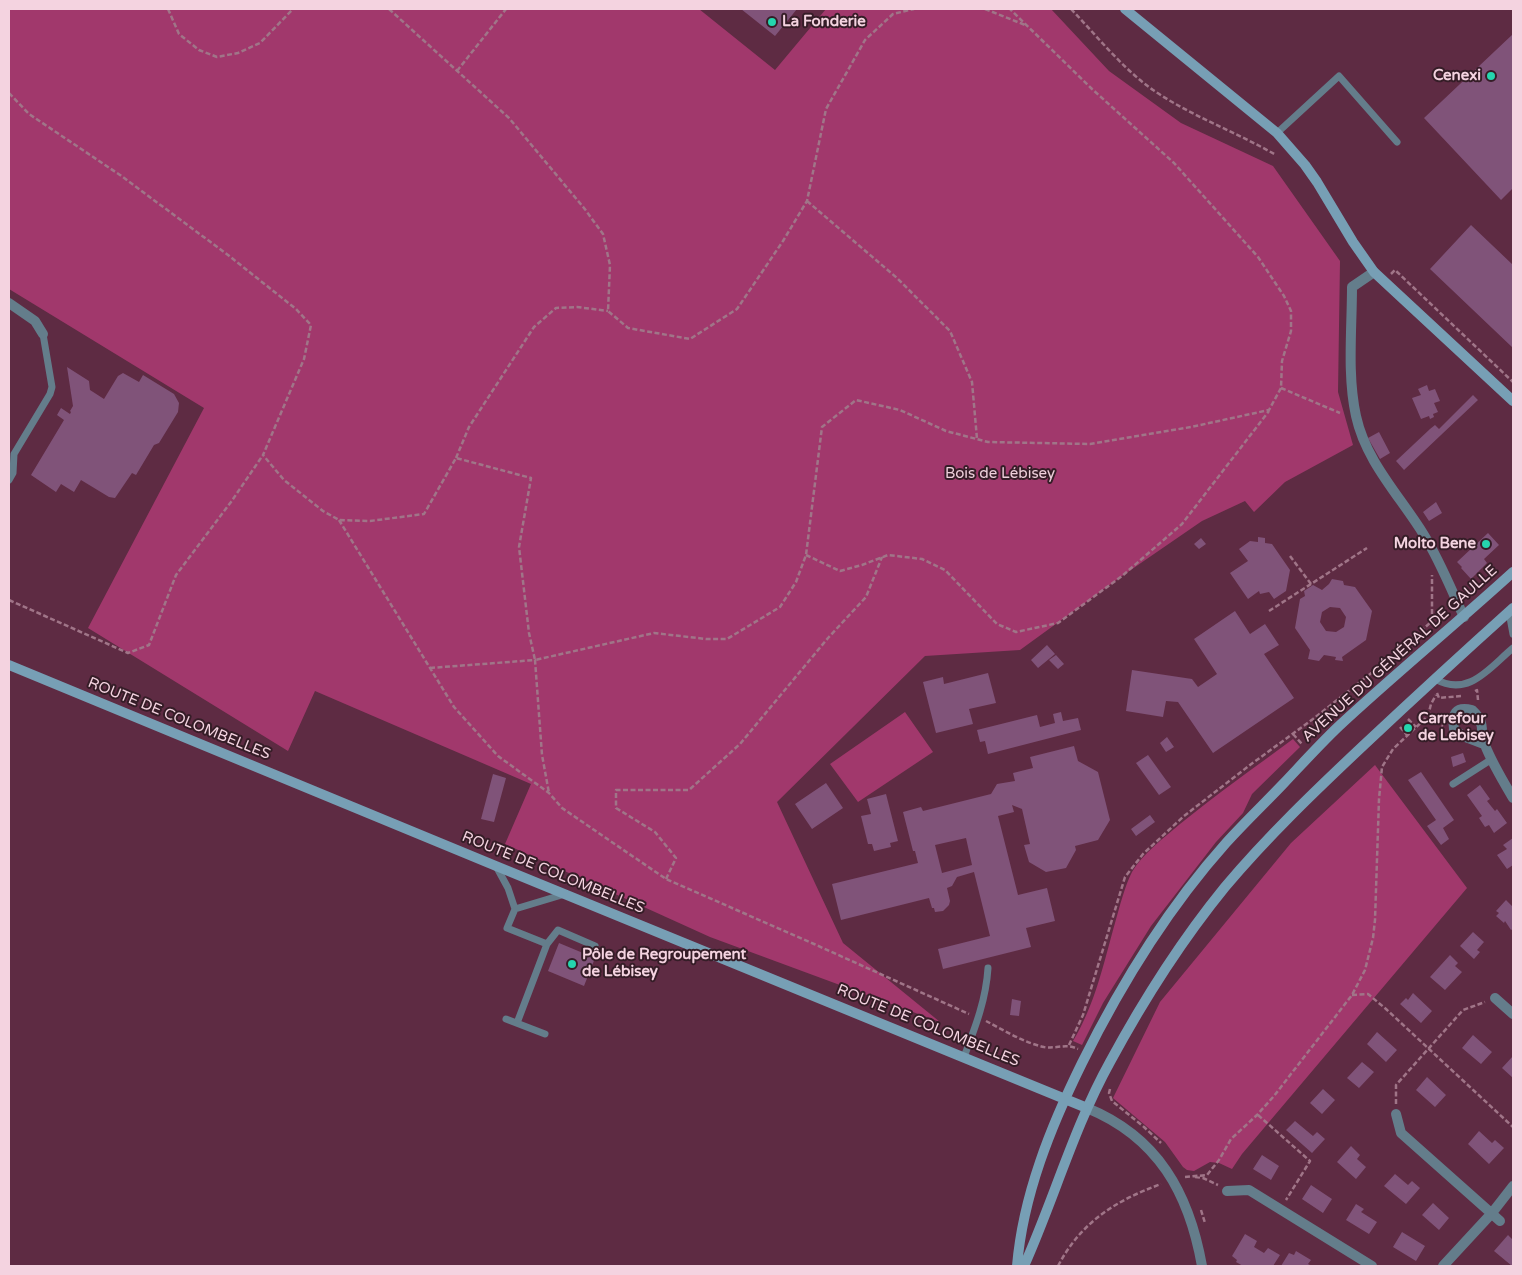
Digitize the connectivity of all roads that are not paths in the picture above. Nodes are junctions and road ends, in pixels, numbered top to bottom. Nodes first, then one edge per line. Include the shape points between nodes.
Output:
1 (1125, 9) edge
2 (1276, 133) junction
3 (1397, 142) dead end
4 (1374, 272) junction
5 (9, 303) edge
6 (43, 334) joint
7 (1513, 401) edge
8 (9, 480) edge
9 (1513, 572) edge
10 (1511, 610) edge
11 (1464, 617) junction
12 (1513, 634) edge
13 (1513, 648) edge
14 (9, 665) edge
15 (1435, 679) junction
16 (1484, 744) dead end
17 (1492, 759) junction
18 (1453, 784) dead end
19 (1513, 798) edge
20 (496, 866) junction
21 (565, 894) junction
22 (515, 909) junction
23 (547, 944) junction
24 (595, 946) dead end
25 (988, 968) dead end
26 (1495, 998) road end
27 (1513, 1014) edge
28 (506, 1019) dead end
29 (517, 1023) junction
30 (545, 1034) dead end
31 (964, 1057) junction
32 (1065, 1098) junction
33 (1087, 1108) junction
34 (1396, 1114) road end
35 (1513, 1186) edge
36 (1227, 1191) road end
37 (1492, 1214) junction
38 (1500, 1222) dead end
39 (1018, 1266) edge
40 (1024, 1266) edge
41 (1202, 1266) edge
42 (1372, 1266) edge
43 (1443, 1266) edge

1 - 2 main road
2 - 3 lane via 1339,76
2 - 4 main road via 1317,182
4 - 7 main road
4 - 11 street via 1352,287 1351,389 1356,418 1369,454 1424,535
5 - 6 street via 35,321
6 - 8 lane via 52,387 14,454 13,474
9 - 11 main road, AVENUE DU GÉNÉRAL DE GAULLE
10 - 12 lane
10 - 15 main road
11 - 32 main road, AVENUE DU GÉNÉRAL DE GAULLE via 1338,727 1226,843 1182,897 1143,954 1108,1011
13 - 15 lane via 1473,681 1446,684
14 - 20 main road, ROUTE DE COLOMBELLES
15 - 33 main road via 1277,829 1225,888 1160,977 1116,1049
16 - 17 street
17 - 18 lane
17 - 19 street
20 - 21 main road, ROUTE DE COLOMBELLES
20 - 22 lane
21 - 22 lane
21 - 31 main road, ROUTE DE COLOMBELLES
22 - 23 lane via 507,928
23 - 24 lane via 558,930
23 - 29 lane
25 - 31 lane via 979,1018
26 - 27 street
28 - 29 lane
29 - 30 lane
31 - 32 main road, ROUTE DE COLOMBELLES
32 - 33 main road, ROUTE DE COLOMBELLES
32 - 39 main road, AVENUE DU GÉNÉRAL DE GAULLE via 1025,1211
33 - 40 main road
33 - 41 street via 1124,1127 1148,1147 1167,1171 1190,1217
34 - 37 street via 1401,1133
35 - 37 street
36 - 42 street via 1249,1190
37 - 38 street
37 - 43 street

